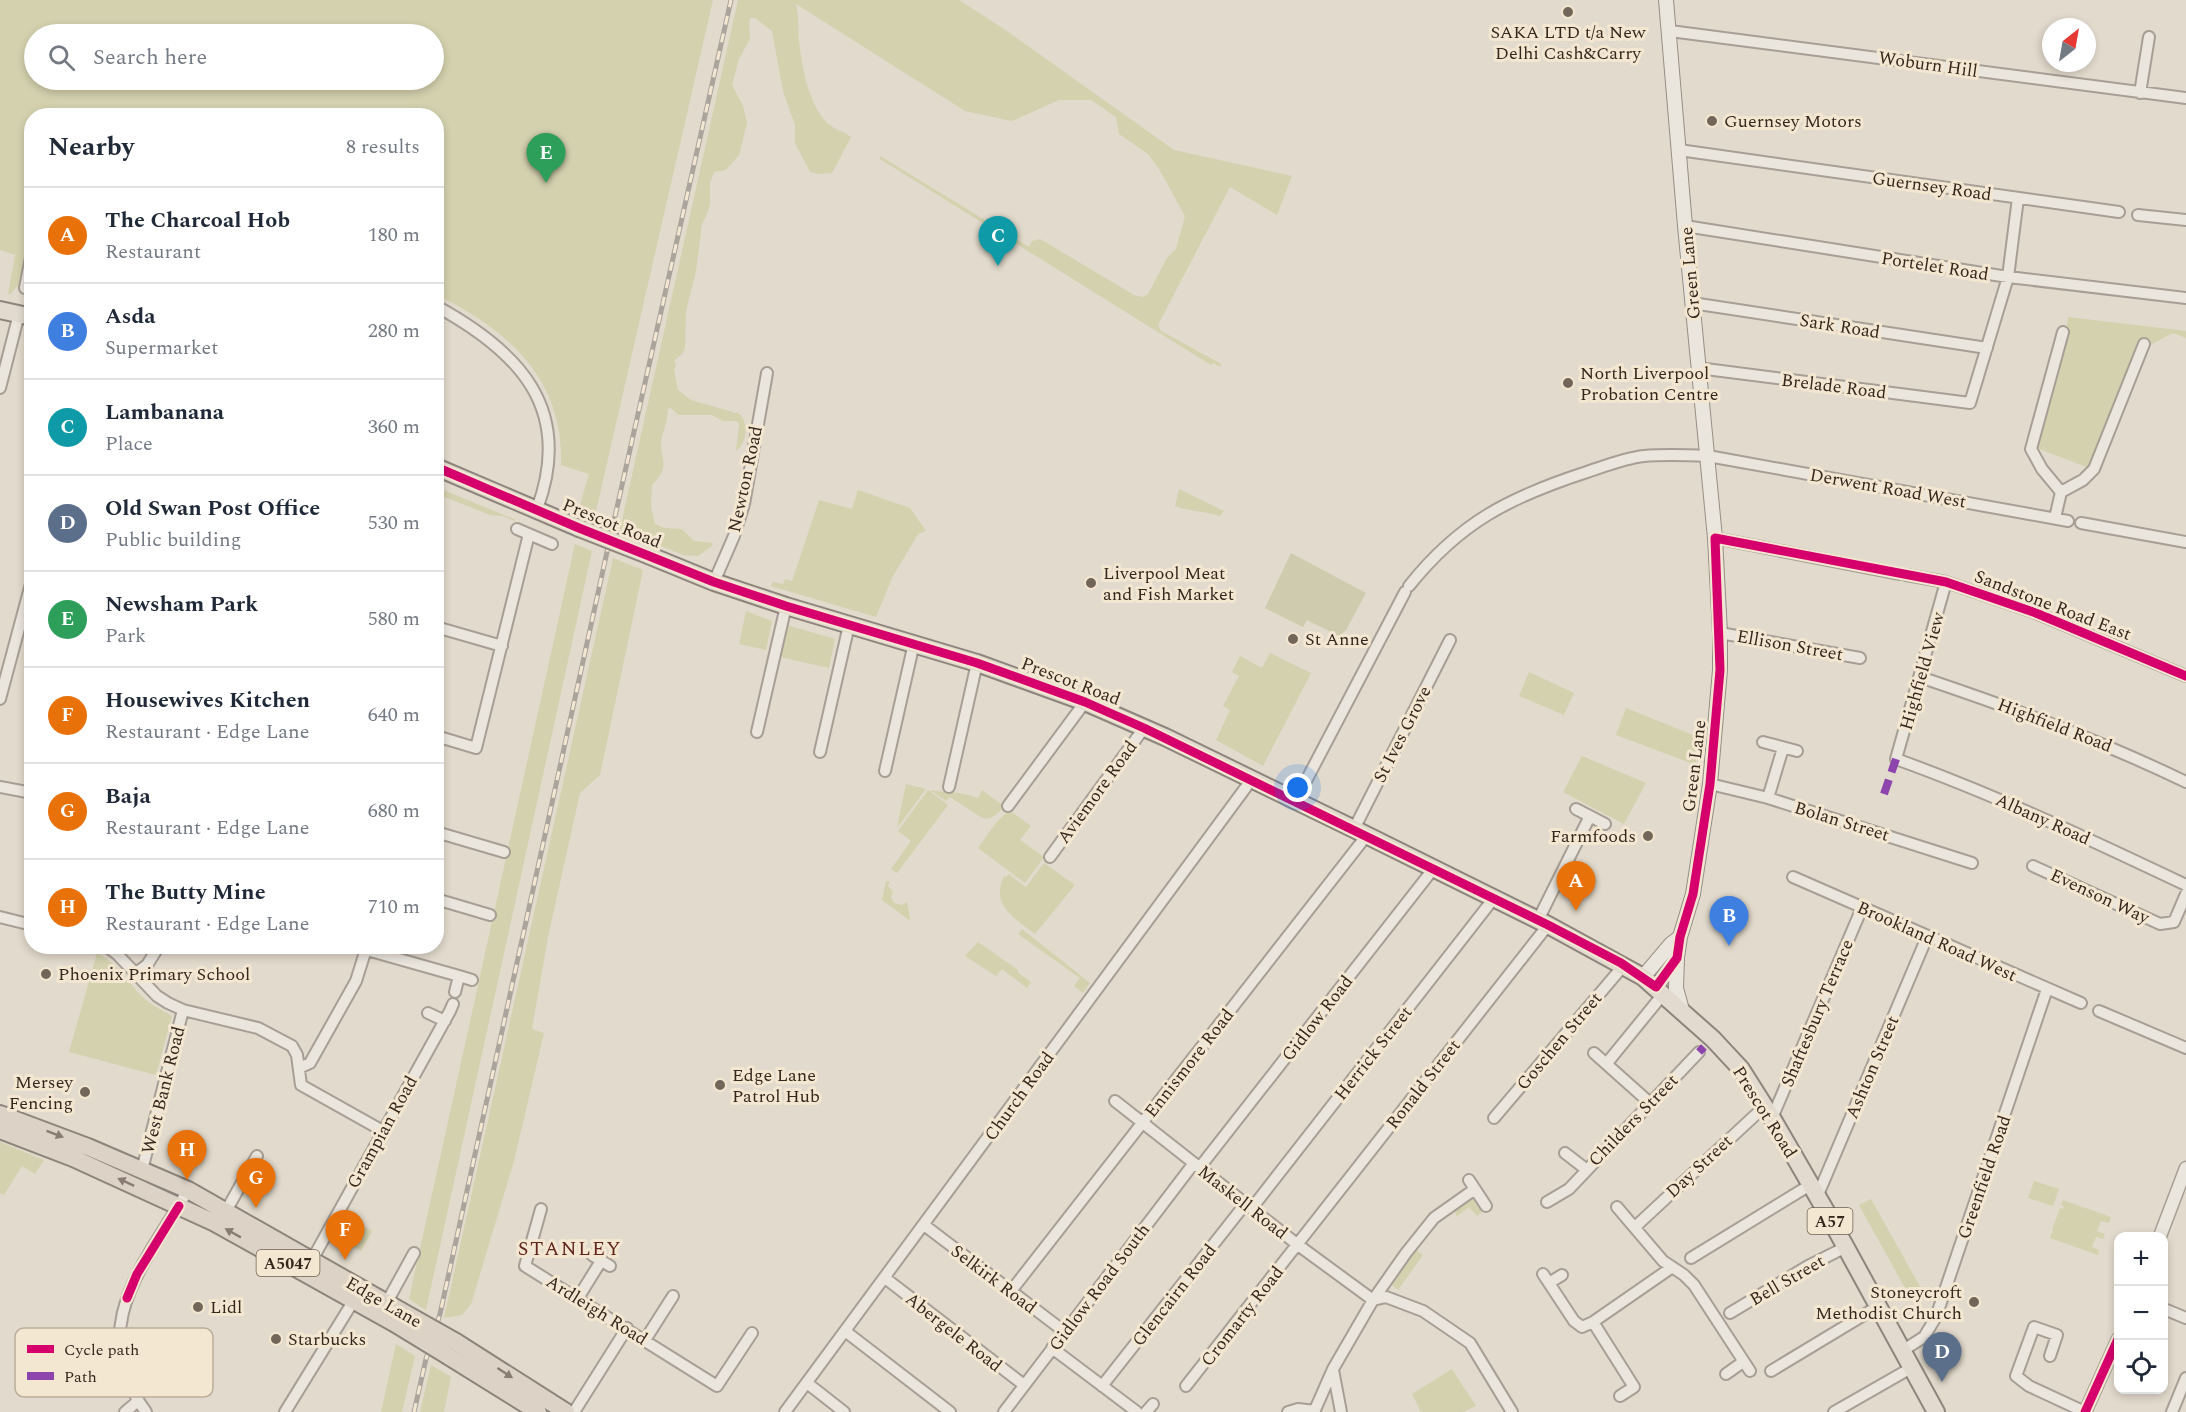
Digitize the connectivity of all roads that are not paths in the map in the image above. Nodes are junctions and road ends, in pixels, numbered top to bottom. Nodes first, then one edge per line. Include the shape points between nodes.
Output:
1 (1666, 0) edge
2 (1670, 31) junction
3 (2149, 37) dead end
4 (2140, 93) junction
5 (2186, 98) edge
6 (1679, 150) junction
7 (2018, 198) junction
8 (2119, 212) dead end
9 (2138, 215) dead end
10 (2186, 220) edge
11 (1685, 226) junction
12 (2008, 277) junction
13 (2186, 298) edge
14 (1692, 303) junction
15 (0, 310) edge
16 (444, 311) edge
17 (24, 316) edge
18 (24, 319) edge
19 (2063, 332) dead end
20 (2144, 344) dead end
21 (1987, 348) junction
22 (1698, 368) junction
23 (767, 373) dead end
24 (0, 388) edge
25 (1708, 456) junction
26 (444, 470) edge
27 (2061, 492) junction
28 (537, 509) junction
29 (2055, 518) junction
30 (2068, 521) dead end
31 (2082, 523) dead end
32 (518, 529) dead end
33 (529, 534) junction
34 (1715, 538) junction
35 (2186, 542) edge
36 (552, 544) dead end
37 (714, 582) junction
38 (1946, 582) junction
39 (786, 606) junction
40 (24, 610) edge
41 (849, 625) junction
42 (444, 629) edge
43 (1720, 633) junction
44 (1450, 639) dead end
45 (914, 643) junction
46 (502, 646) junction
47 (1860, 658) dead end
48 (977, 663) junction
49 (2186, 676) edge
50 (1920, 677) junction
51 (0, 699) edge
52 (1085, 702) junction
53 (1144, 728) junction
54 (757, 732) dead end
55 (444, 738) edge
56 (1763, 742) dead end
57 (1783, 748) junction
58 (820, 752) dead end
59 (1797, 752) dead end
60 (1896, 759) joint
61 (885, 771) dead end
62 (1252, 779) junction
63 (2186, 782) edge
64 (1710, 784) junction
65 (0, 787) edge
66 (949, 787) dead end
67 (24, 792) edge
68 (1768, 798) junction
69 (1296, 800) junction
70 (1008, 806) dead end
71 (1576, 808) dead end
72 (1590, 816) junction
73 (1605, 824) dead end
74 (1360, 832) junction
75 (444, 834) edge
76 (504, 852) dead end
77 (1050, 856) dead end
78 (1972, 863) dead end
79 (2033, 866) dead end
80 (1434, 868) junction
81 (1793, 877) dead end
82 (2186, 885) edge
83 (2186, 894) edge
84 (1494, 898) junction
85 (444, 901) edge
86 (1862, 908) junction
87 (490, 915) dead end
88 (0, 917) edge
89 (1543, 922) junction
90 (24, 923) edge
91 (1680, 937) junction
92 (1927, 938) junction
93 (117, 954) edge
94 (154, 954) edge
95 (364, 954) edge
96 (386, 954) edge
97 (1677, 958) junction
98 (1624, 965) junction
99 (136, 973) junction
100 (459, 976) junction
101 (472, 980) dead end
102 (1654, 986) junction
103 (2047, 989) junction
104 (456, 992) dead end
105 (2081, 1003) dead end
106 (453, 1004) dead end
107 (183, 1010) junction
108 (1682, 1010) junction
109 (2099, 1011) dead end
110 (428, 1013) dead end
111 (445, 1022) junction
112 (2186, 1048) edge
113 (1699, 1052) dead end
114 (1594, 1053) dead end
115 (1607, 1063) junction
116 (299, 1068) junction
117 (1115, 1101) dead end
118 (1650, 1103) junction
119 (1768, 1112) junction
120 (0, 1114) edge
121 (1494, 1118) dead end
122 (1143, 1123) junction
123 (0, 1130) edge
124 (383, 1131) junction
125 (1565, 1153) dead end
126 (257, 1156) dead end
127 (1197, 1165) junction
128 (2186, 1168) edge
129 (142, 1170) junction
130 (1587, 1170) junction
131 (188, 1191) junction
132 (1813, 1191) junction
133 (1547, 1202) dead end
134 (179, 1206) junction
135 (1249, 1206) junction
136 (1486, 1206) dead end
137 (1617, 1207) dead end
138 (541, 1209) dead end
139 (226, 1211) junction
140 (924, 1225) junction
141 (1635, 1227) junction
142 (2162, 1232) edge
143 (1298, 1245) junction
144 (1844, 1248) junction
145 (414, 1253) dead end
146 (1691, 1258) dead end
147 (312, 1260) junction
148 (601, 1261) dead end
149 (1671, 1268) junction
150 (1562, 1275) dead end
151 (885, 1278) junction
152 (1011, 1291) junction
153 (673, 1296) dead end
154 (578, 1298) junction
155 (354, 1300) junction
156 (1373, 1300) junction
157 (1877, 1308) junction
158 (2168, 1311) edge
159 (394, 1312) junction
160 (1730, 1313) dead end
161 (2186, 1318) edge
162 (1593, 1322) junction
163 (120, 1328) edge
164 (627, 1328) junction
165 (845, 1331) junction
166 (1065, 1332) junction
167 (752, 1333) dead end
168 (645, 1340) junction
169 (2118, 1340) edge
170 (1052, 1348) junction
171 (452, 1349) junction
172 (1902, 1352) junction
173 (2050, 1356) dead end
174 (1743, 1362) junction
175 (1911, 1368) junction
176 (1333, 1369) junction
177 (1750, 1371) dead end
178 (1771, 1371) dead end
179 (1726, 1374) dead end
180 (2186, 1378) edge
181 (807, 1383) junction
182 (1024, 1385) junction
183 (1102, 1386) junction
184 (1186, 1386) dead end
185 (1620, 1396) dead end
186 (136, 1397) edge
187 (138, 1401) junction
188 (1315, 1411) edge
189 (125, 1412) edge
190 (146, 1412) edge
191 (285, 1412) edge
192 (538, 1412) edge
193 (566, 1412) edge
194 (574, 1412) edge
195 (785, 1412) edge
196 (844, 1412) edge
197 (950, 1412) edge
198 (1004, 1412) edge
199 (1137, 1412) edge
200 (1288, 1412) edge
201 (1341, 1412) edge
202 (1512, 1412) edge
203 (1834, 1412) edge
204 (1936, 1412) edge
205 (2085, 1412) edge
206 (2172, 1412) edge

1 - 2 main road, Green Lane
2 - 4 street, Woburn Hill
2 - 6 main road, Green Lane
3 - 4 street
4 - 5 street, Woburn Hill
6 - 7 street, Guernsey Road
6 - 11 main road, Green Lane
7 - 8 street, Guernsey Road
7 - 12 street
9 - 10 street
11 - 12 street, Portelet Road
11 - 14 main road, Green Lane
12 - 13 street, Portelet Road
12 - 21 street
14 - 21 street, Sark Road
14 - 22 main road, Green Lane
15 - 17 main road
16 - 28 street via 509,357 532,385 546,416 549,459
18 - 24 street
19 - 27 street via 2031,449
20 - 27 street via 2094,470
21 - 22 street, Brelade Road via 1970,403
22 - 25 main road, Green Lane
23 - 37 street, Newton Road via 744,504
25 - 29 street, Derwent Road West
25 - 34 main road, Green Lane
25 - 69 street, Derwent Road West via 1641,456 1556,482 1493,510 1459,534 1407,589
26 - 28 main road, Prescot Road / A57
27 - 29 street
28 - 37 main road, Prescot Road / A57, bridge
29 - 30 street, Derwent Road West
31 - 35 street
32 - 33 street
33 - 36 street
33 - 46 street
34 - 38 street, Sandstone Road East
34 - 43 main road, Green Lane
37 - 39 main road, Prescot Road / A57
38 - 49 street, Sandstone Road East via 2036,613
38 - 50 street, Highfield View
39 - 41 main road, Prescot Road / A57
39 - 54 street
40 - 51 street
41 - 45 main road, Prescot Road / A57
41 - 58 street
42 - 46 street
43 - 47 street, Ellison Street
43 - 64 main road, Green Lane
44 - 74 street, St Ives Grove
45 - 48 main road, Prescot Road / A57
45 - 61 street
46 - 55 street via 476,748
48 - 52 main road, Prescot Road / A57
48 - 66 street
50 - 60 street, Highfield View
50 - 63 street, Highfield Road via 2021,711 2127,753
52 - 53 main road, Prescot Road / A57
52 - 70 street
53 - 62 main road, Prescot Road / A57
53 - 77 street, Aviemore Road
56 - 57 street
57 - 59 street
57 - 68 street
60 - 82 street, Albany Road via 2082,835
62 - 69 main road, Prescot Road / A57
62 - 140 street, Church Road
64 - 68 street, Bolan Street
64 - 91 main road, Green Lane via 1693,894
65 - 67 street
68 - 78 street, Bolan Street
69 - 74 main road, Prescot Road / A57
71 - 72 street
72 - 73 street
72 - 89 street, Ronald Street
74 - 80 main road, Prescot Road / A57
74 - 122 street, Ennismore Road
75 - 76 street
79 - 83 street, Evenson Way via 2160,924 2174,922
80 - 84 main road, Prescot Road / A57
80 - 127 street, Gidlow Road
81 - 86 street, Brookland Road West
84 - 89 main road, Prescot Road / A57
84 - 135 street, Herrick Street
85 - 87 street
86 - 92 street, Brookland Road West
86 - 119 street, Shaftesbury Terrace
88 - 90 street
89 - 98 main road, Prescot Road / A57
89 - 143 street, Ronald Street
91 - 97 main road, Green Lane
91 - 102 main road, Green Lane
92 - 103 street, Brookland Road West
92 - 132 street, Ashton Street
93 - 99 street
94 - 99 street
95 - 116 street via 356,981 322,1043 310,1063
96 - 100 street
97 - 102 main road, Green Lane
97 - 108 main road via 1676,988
98 - 102 main road, Prescot Road / A57
98 - 121 street, Goschen Street
99 - 107 street via 157,996
100 - 101 street
100 - 104 street
102 - 108 main road, Prescot Road / A57
102 - 115 street
103 - 105 street, Brookland Road West
103 - 172 street, Greenfield Road via 1936,1317 1924,1337
106 - 111 street, Grampian Road
107 - 116 street via 258,1028 292,1046
107 - 129 street, West Bank Road
108 - 119 main road, Prescot Road / A57 via 1741,1069
109 - 112 street
110 - 111 street
111 - 124 street, Grampian Road
113 - 118 street, Childers Street
114 - 115 street
115 - 118 street
116 - 124 street via 301,1085
117 - 122 street, Maskell Road
118 - 130 street, Childers Street
119 - 132 main road, Prescot Road / A57
119 - 141 street, Day Street
120 -> 129 highway, Edge Lane / A5047
122 - 127 street, Maskell Road
122 - 152 street, Ennismore Road
134 -> 123 highway, Edge Lane / A5047
124 - 147 street, Grampian Road
125 - 130 street, Childers Street
126 - 139 street
127 - 135 street, Maskell Road
127 - 166 street, Gidlow Road South
128 - 142 street
129 - 131 highway, Edge Lane / A5047
130 - 133 street via 1569,1189
131 - 134 street
131 - 139 highway, Edge Lane / A5047
132 - 144 main road, Prescot Road / A57
132 - 146 street
155 -> 134 highway, Edge Lane / A5047
134 - 163 street via 137,1274
135 - 143 street, Maskell Road
135 - 183 street, Glencairn Road
136 - 156 street via 1472,1184 1434,1218
137 - 141 street
138 - 154 street, Ardleigh Road via 525,1266
139 - 147 highway, Edge Lane / A5047
140 - 151 street, Church Road
140 - 152 street, Selkirk Road
141 - 149 street
143 - 156 street, Maskell Road
143 - 184 street, Cromarty Road
144 - 157 main road, Prescot Road / A57
144 - 160 street, Bell Street
145 - 159 street
147 - 159 highway, Edge Lane / A5047
148 - 154 street
149 - 162 street
149 - 174 street via 1694,1285
150 - 162 street via 1546,1279 1574,1321 1582,1327
151 - 165 street, Church Road
151 - 182 street, Abergele Road
152 - 166 street, Selkirk Road
153 - 168 street
154 - 164 street, Ardleigh Road
155 - 159 highway, Edge Lane / A5047
155 - 191 street
156 - 176 street
156 - 202 street via 1386,1297 1423,1311 1470,1342
157 - 172 main road, Prescot Road / A57
157 - 178 street
158 - 161 street
159 - 171 highway, Edge Lane / A5047, bridge
162 - 185 street via 1634,1387
164 - 168 street, Ardleigh Road
164 - 194 street
165 - 181 street, Church Road
165 - 197 street
166 - 170 street, Gidlow Road South
167 - 168 street, Ardleigh Road via 717,1386
169 - 205 street
170 - 182 street, Gidlow Road South
170 - 183 street
171 - 192 highway, Edge Lane / A5047
171 -> 193 highway, Edge Lane / A5047
172 - 175 main road, Prescot Road / A57
173 - 205 street via 2057,1335 2034,1327 2016,1376
174 - 177 street
174 - 179 street
175 - 203 street
175 - 204 main road, Prescot Road / A57
176 - 188 street
176 - 201 street
180 - 206 street
181 - 195 street, Church Road
181 - 196 street
182 - 198 street, Gidlow Road South
183 - 199 street
186 - 187 street
187 - 189 street
187 - 190 street
188 - 200 street

